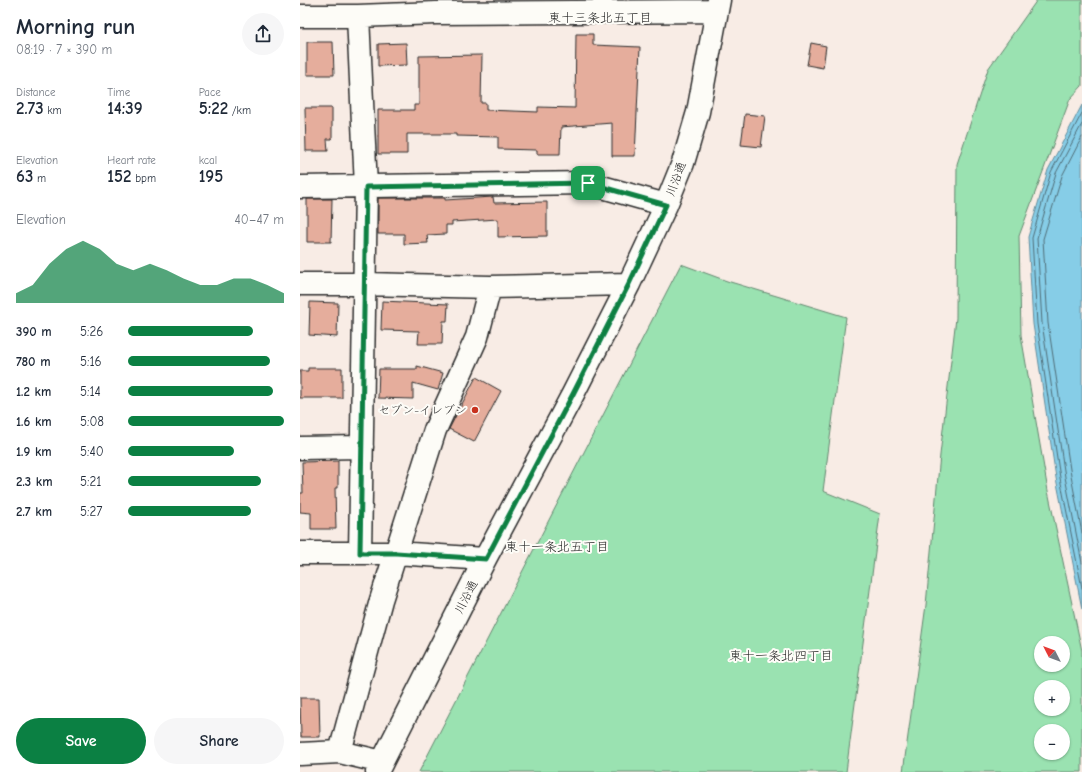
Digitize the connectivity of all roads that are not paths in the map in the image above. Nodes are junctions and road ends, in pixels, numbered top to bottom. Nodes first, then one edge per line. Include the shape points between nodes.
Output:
1 (718, 5) edge
2 (436, 6) edge
3 (300, 16) edge
4 (358, 16) junction
5 (300, 187) edge
6 (366, 187) junction
7 (666, 205) junction
8 (300, 284) edge
9 (365, 284) junction
10 (629, 284) junction
11 (490, 287) junction
12 (362, 447) junction
13 (300, 448) edge
14 (300, 553) edge
15 (360, 553) junction
16 (396, 553) junction
17 (486, 559) junction
18 (340, 752) junction
19 (300, 754) edge
20 (379, 767) edge

1 - 2 street
1 - 7 street, 川沿通 via 698,112
2 - 4 street
3 - 4 street
4 - 6 street
5 - 6 street
6 - 7 street via 588,183
6 - 9 street
7 - 10 street, 川沿通
8 - 9 street
9 - 11 street
9 - 12 street
10 - 11 street
10 - 17 street, 川沿通
11 - 16 street via 478,337 435,430
12 - 13 street
12 - 15 street
14 - 15 street
15 - 16 street
16 - 17 street
16 - 18 street
17 - 20 street, 川沿通
18 - 19 street
18 - 20 street

